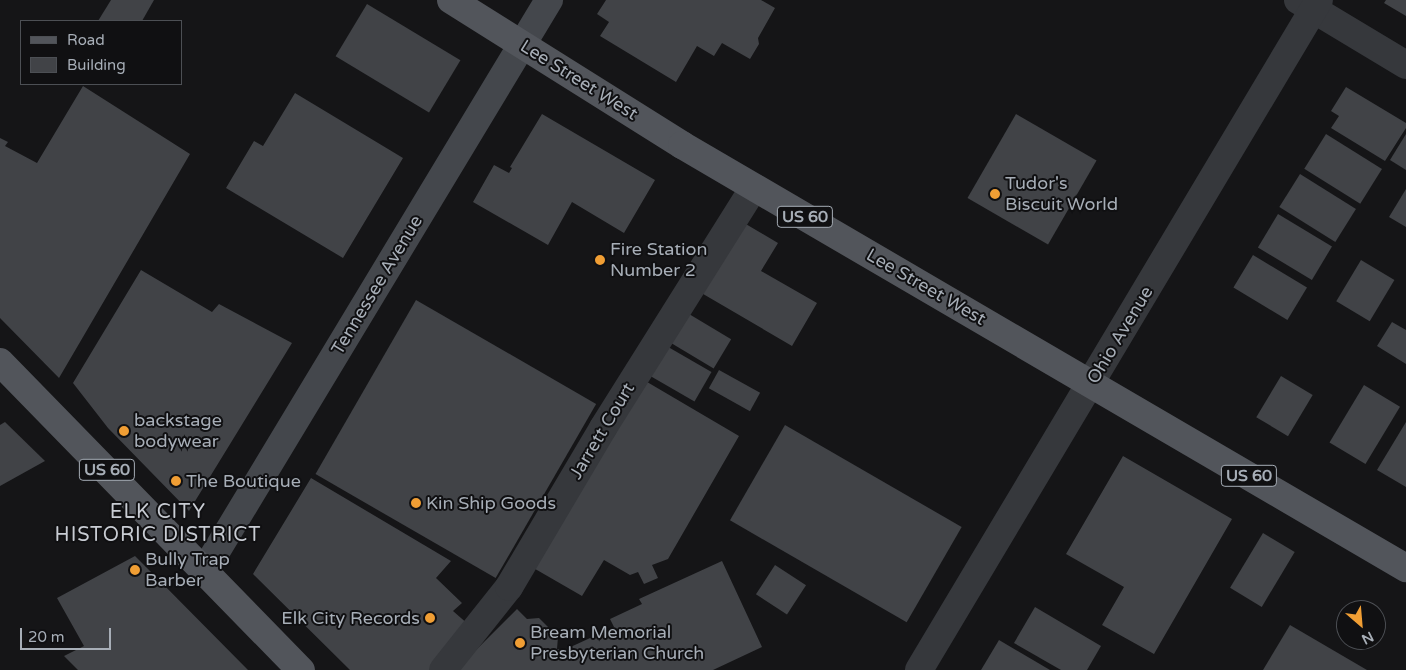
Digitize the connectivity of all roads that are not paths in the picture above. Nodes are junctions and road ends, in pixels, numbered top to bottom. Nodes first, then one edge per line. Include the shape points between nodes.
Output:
1 (451, 0) edge
2 (550, 0) edge
3 (1310, 3) edge
4 (523, 44) junction
5 (1406, 64) edge
6 (754, 187) junction
7 (3, 369) edge
8 (1091, 383) junction
9 (1406, 568) edge
10 (205, 570) junction
11 (301, 670) edge
12 (443, 670) edge
13 (919, 670) edge

1 - 4 main road, Lee Street West / US 60
2 - 4 street, Tennessee Avenue
3 - 5 street
3 - 8 street, Ohio Avenue
4 - 6 main road, Lee Street West / US 60
4 - 10 street, Tennessee Avenue
6 - 8 main road, Lee Street West / US 60
6 - 12 street, Jarrett Court via 603,428 509,587
7 - 10 main road, US 60
8 - 9 main road, Lee Street West / US 60
8 - 13 street, Ohio Avenue
10 - 11 main road, US 60

